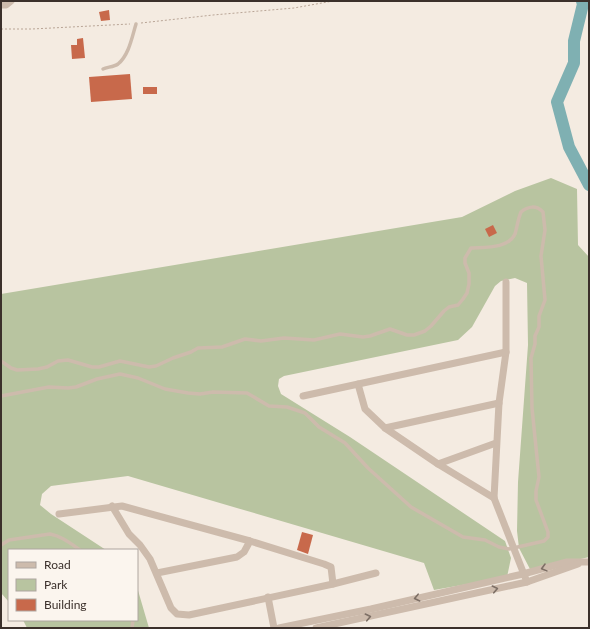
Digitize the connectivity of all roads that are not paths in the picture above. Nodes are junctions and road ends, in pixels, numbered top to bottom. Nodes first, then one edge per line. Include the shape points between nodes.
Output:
1 (11, 1) edge
2 (1, 5) edge
3 (136, 24) road end
4 (103, 69) dead end
5 (506, 282) dead end
6 (506, 352) junction
7 (1, 361) edge
8 (358, 384) junction
9 (1, 396) edge
10 (303, 396) dead end
11 (499, 403) junction
12 (385, 428) junction
13 (496, 443) junction
14 (438, 464) junction
15 (494, 498) junction
16 (112, 506) junction
17 (59, 514) dead end
18 (250, 541) junction
19 (1, 544) edge
20 (79, 549) edge
21 (513, 549) junction
22 (586, 562) edge
23 (157, 573) junction
24 (376, 573) dead end
25 (523, 574) junction
26 (527, 582) junction
27 (334, 584) junction
28 (268, 597) junction
29 (274, 628) edge
30 (279, 628) edge
31 (316, 628) edge

1 - 2 street
3 - 4 lane via 124,56 117,64
5 - 6 street
6 - 8 street
6 - 11 street
7 - 21 lane via 17,370 38,369 68,360 92,367 120,361 148,367 198,348 222,347 245,339 314,340 340,334 363,337 390,329 411,335 418,334 432,326 449,307 458,305 464,299 470,284 465,263 469,250 510,240 521,212 529,207 538,208 543,212 545,224 541,256 546,296 539,316 539,327 531,358 532,408 539,478 536,500 548,537 544,541
8 - 10 street
8 - 12 street via 365,409
9 - 21 lane via 49,387 76,387 97,378 120,374 165,389 193,394 247,392 269,406 287,407 305,413 319,427 345,443 368,468 411,506 464,537 479,538
11 - 12 street
11 - 13 street
12 - 14 street
13 - 14 street
13 - 15 street
14 - 15 street
15 - 21 street
16 - 17 street
16 - 18 street via 122,506
16 - 23 street
18 - 23 street via 237,558
18 - 27 street via 331,568
19 - 20 lane via 9,540 55,534
21 - 25 street
22 -> 25 street via 567,562
22 - 26 street
23 - 28 street via 171,608 177,614 189,615
24 - 27 street
25 - 26 street
25 -> 30 street
31 -> 26 street
27 - 28 street
28 - 29 street

